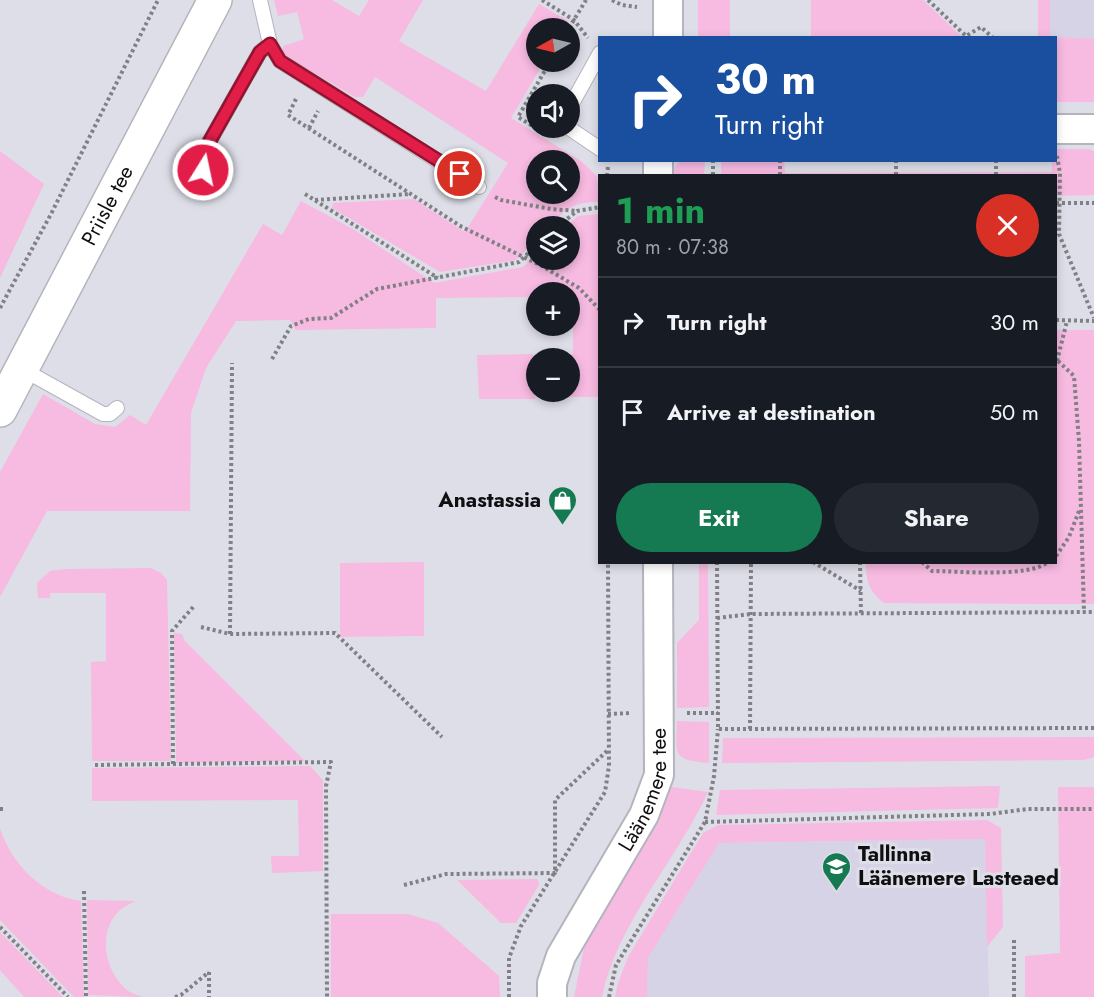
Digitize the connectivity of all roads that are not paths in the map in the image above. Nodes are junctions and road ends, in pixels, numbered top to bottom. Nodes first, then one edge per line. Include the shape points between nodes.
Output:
1 (215, 0) edge
2 (260, 0) edge
3 (668, 0) edge
4 (668, 36) edge
5 (270, 44) junction
6 (598, 57) edge
7 (580, 89) edge
8 (1057, 129) edge
9 (1094, 129) edge
10 (580, 135) edge
11 (598, 148) edge
12 (203, 170) dead end
13 (479, 187) road end
14 (22, 369) junction
15 (2, 402) edge
16 (117, 408) dead end
17 (658, 564) edge
18 (552, 997) edge

1 - 14 street, Priisle tee
2 - 5 lane
3 - 4 street
5 - 12 lane via 260,52 199,160
5 - 13 lane via 280,61
6 - 7 lane
8 - 9 street
10 - 11 lane
14 - 15 street, Priisle tee
14 - 16 lane via 103,414
17 - 18 street, Läänemere tee via 659,775 644,815 561,956 552,983

